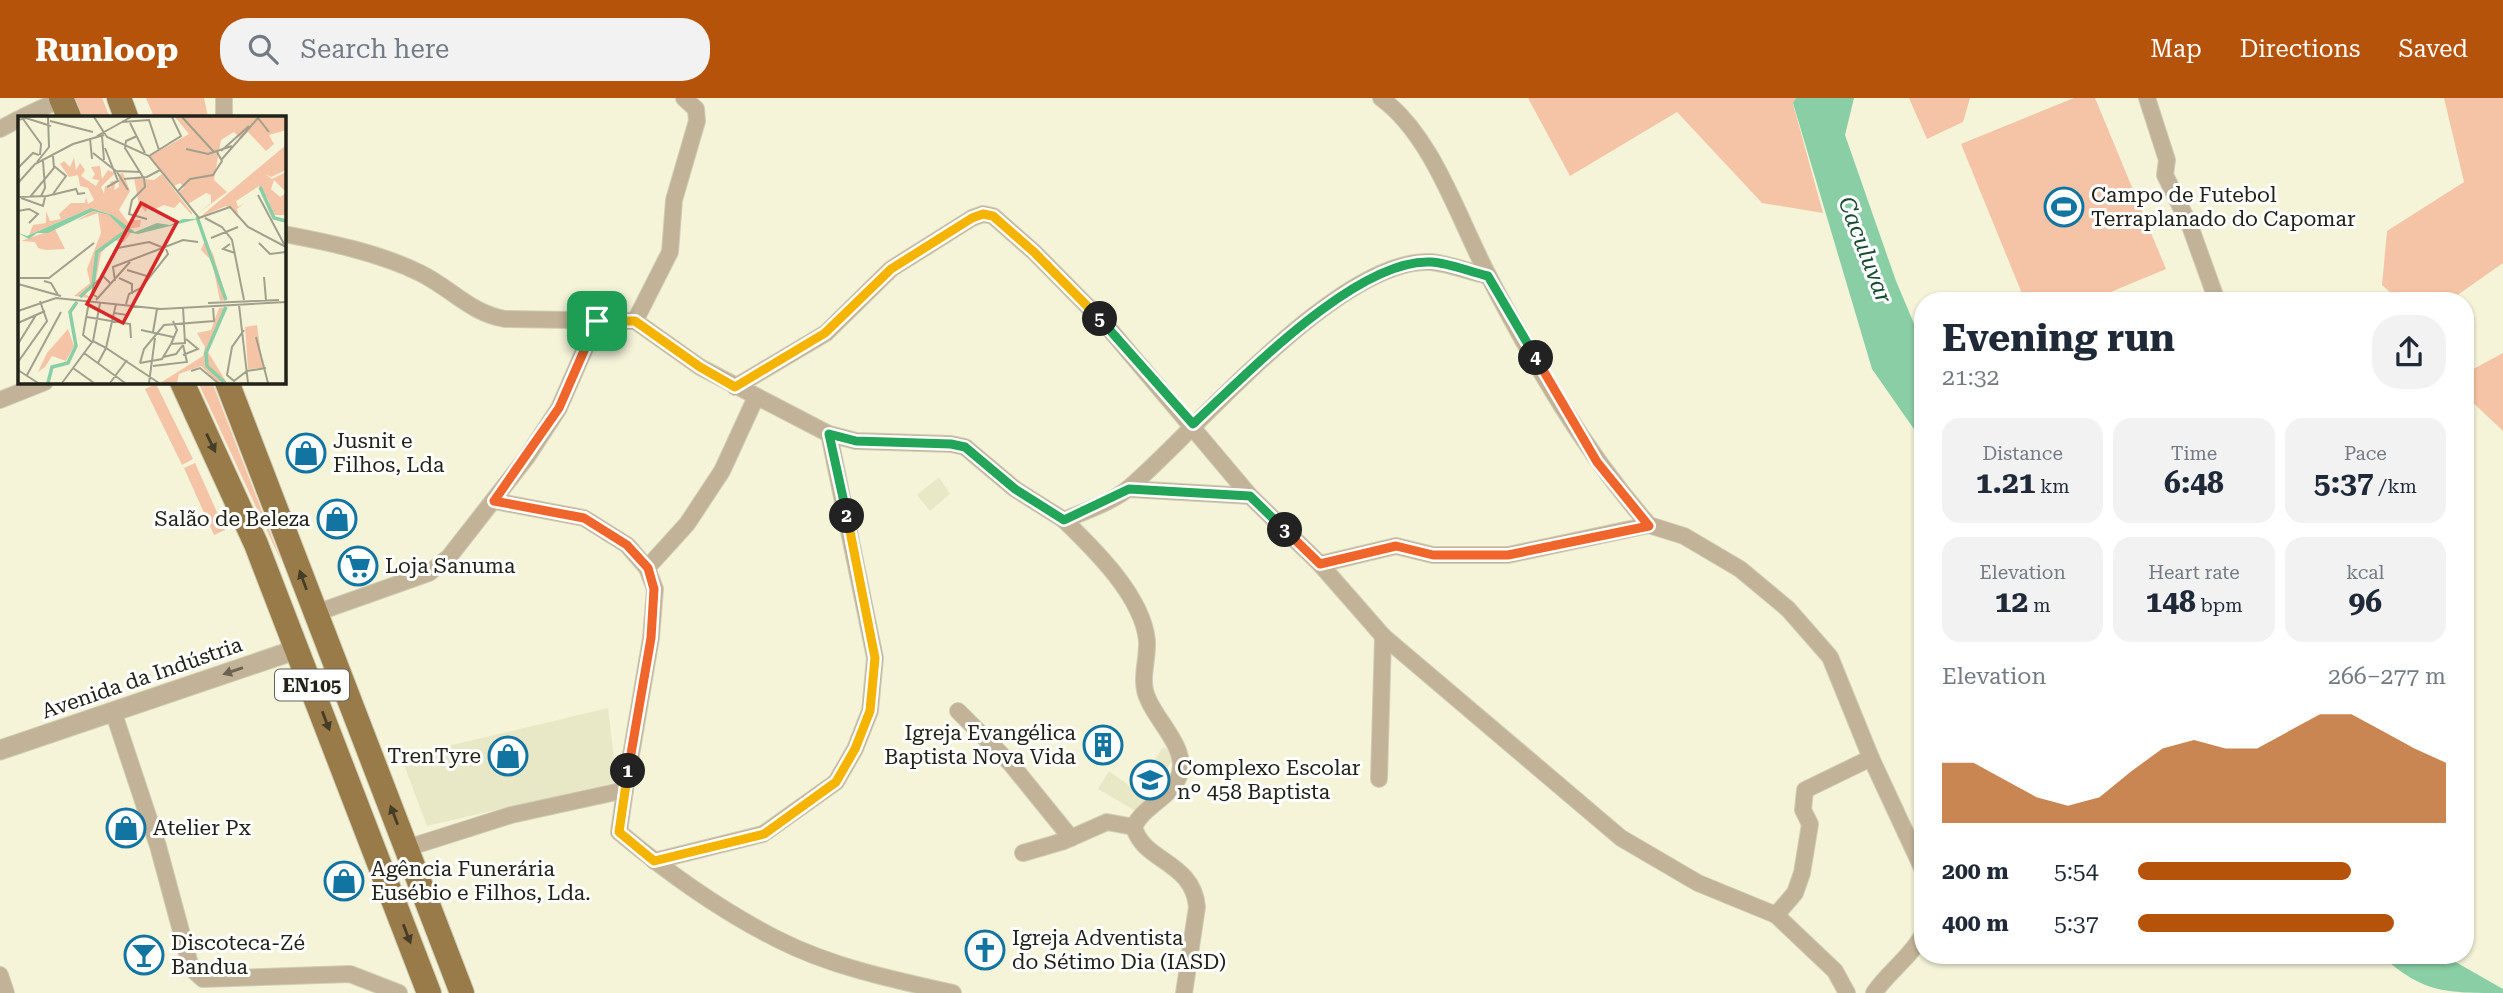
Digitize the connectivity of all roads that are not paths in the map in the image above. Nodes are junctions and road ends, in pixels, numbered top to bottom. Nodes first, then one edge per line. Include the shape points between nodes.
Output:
1 (61, 98) edge
2 (119, 98) edge
3 (225, 98) edge
4 (684, 98) edge
5 (1381, 98) edge
6 (2147, 98) edge
7 (25, 116) edge
8 (69, 116) edge
9 (126, 116) edge
10 (224, 116) edge
11 (18, 119) edge
12 (0, 128) edge
13 (285, 234) edge
14 (1488, 276) junction
15 (2214, 292) edge
16 (597, 321) junction
17 (635, 321) junction
18 (42, 383) edge
19 (182, 383) edge
20 (227, 383) edge
21 (735, 387) junction
22 (756, 397) junction
23 (0, 400) edge
24 (1193, 424) junction
25 (829, 434) junction
26 (1129, 489) junction
27 (1250, 496) junction
28 (494, 501) junction
29 (1064, 520) junction
30 (1649, 526) junction
31 (1320, 564) junction
32 (648, 568) junction
33 (316, 613) junction
34 (1383, 636) junction
35 (298, 649) junction
36 (113, 711) junction
37 (958, 711) dead end
38 (0, 750) edge
39 (1871, 758) junction
40 (1379, 779) dead end
41 (625, 790) junction
42 (1134, 827) junction
43 (1071, 838) junction
44 (407, 848) junction
45 (1914, 851) edge
46 (1023, 853) dead end
47 (654, 861) junction
48 (1776, 915) junction
49 (1914, 950) edge
50 (0, 975) edge
51 (6, 993) edge
52 (399, 993) edge
53 (429, 993) edge
54 (462, 993) edge
55 (953, 993) edge
56 (1184, 993) edge
57 (1847, 993) edge
58 (1874, 993) edge

1 - 7 street
1 - 8 main road
2 - 9 main road
3 - 10 street
4 - 17 street via 696,109 697,121 674,200 673,240
5 - 14 street via 1401,113 1424,148
6 - 15 street via 2167,160 2165,175
11 - 12 street
13 - 16 street via 341,245 420,273 486,316
14 - 24 street via 1430,262 1351,288 1272,350
14 - 30 street via 1597,462
16 - 17 street
16 - 28 street via 559,408
17 - 21 street
18 - 23 street
19 -> 35 main road, EN105 via 231,484
33 -> 20 main road, EN105
21 - 22 street
21 - 24 street via 825,333 891,269 983,214 993,216 1043,261
22 - 25 street
22 - 32 street via 722,471 687,524
24 - 26 street
24 - 27 street
25 - 29 street via 856,441 965,447 1015,489
25 - 47 street via 875,658 870,711 855,749 836,782 764,834
26 - 27 street
26 - 29 street
27 - 31 street
28 - 32 street via 584,518 627,545
28 - 33 street via 449,557 429,573
29 - 42 street via 1112,569 1143,624 1147,642 1144,687 1181,763 1179,777
30 - 31 street via 1508,555 1433,555 1396,546
30 - 39 street via 1684,536 1740,569 1788,609 1830,657
31 - 34 street
32 - 41 street via 654,589 651,638
44 -> 33 main road, EN105
34 - 40 street
34 - 48 street via 1621,838 1698,883
35 -> 36 street, Avenida da Indústria
35 -> 53 main road, EN105
36 - 38 street, Avenida da Indústria
36 - 52 street via 158,846 191,968 203,979 350,974
37 - 43 street via 1011,764
39 - 45 street
39 - 48 street via 1805,790 1803,810 1810,824 1802,873 1794,893
41 - 44 street via 511,815
41 - 47 street via 619,832
42 - 43 street via 1107,822
42 - 56 street via 1142,841 1188,879 1195,893
43 - 46 street
44 - 54 main road, EN105
47 - 55 street via 780,941 876,976
48 - 57 street via 1835,971
49 - 58 street
50 - 51 street

